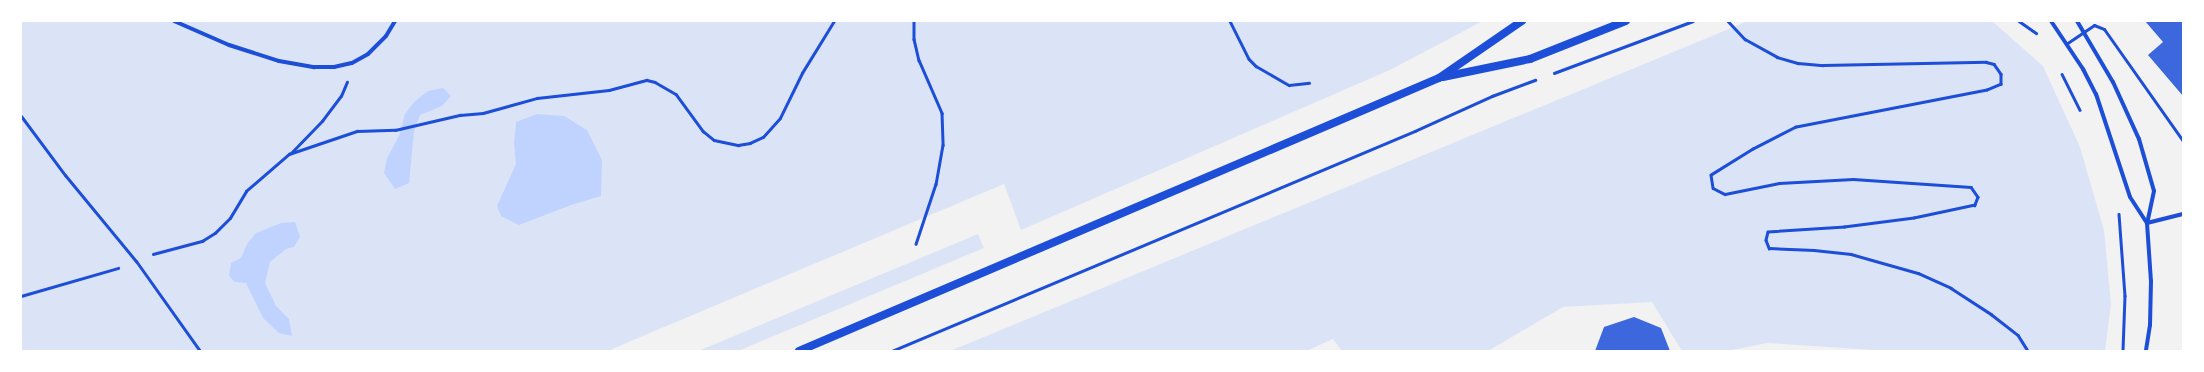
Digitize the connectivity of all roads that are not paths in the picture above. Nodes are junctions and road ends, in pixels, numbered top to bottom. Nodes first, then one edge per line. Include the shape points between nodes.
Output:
1 (174, 21) edge
2 (396, 21) edge
3 (1522, 21) edge
4 (1626, 21) edge
5 (2051, 21) edge
6 (2077, 21) edge
7 (2084, 32) junction
8 (2066, 44) junction
9 (1439, 78) junction
10 (21, 116) edge
11 (2183, 141) edge
12 (2183, 214) edge
13 (2147, 223) junction
14 (200, 351) edge
15 (799, 351) edge
16 (2146, 351) edge

1 - 2 street via 228,45 279,61 314,67 350,64 368,54 386,36
3 - 9 main road
4 - 9 main road via 1530,60
5 - 8 street
6 - 7 street
7 - 8 lane
7 - 11 lane via 2094,26 2104,30
7 - 13 street via 2113,82 2139,139 2154,191
8 - 13 street via 2096,94 2130,197
9 - 15 main road
10 - 14 lane via 136,261
12 - 13 street
13 - 16 street via 2151,281 2150,325

